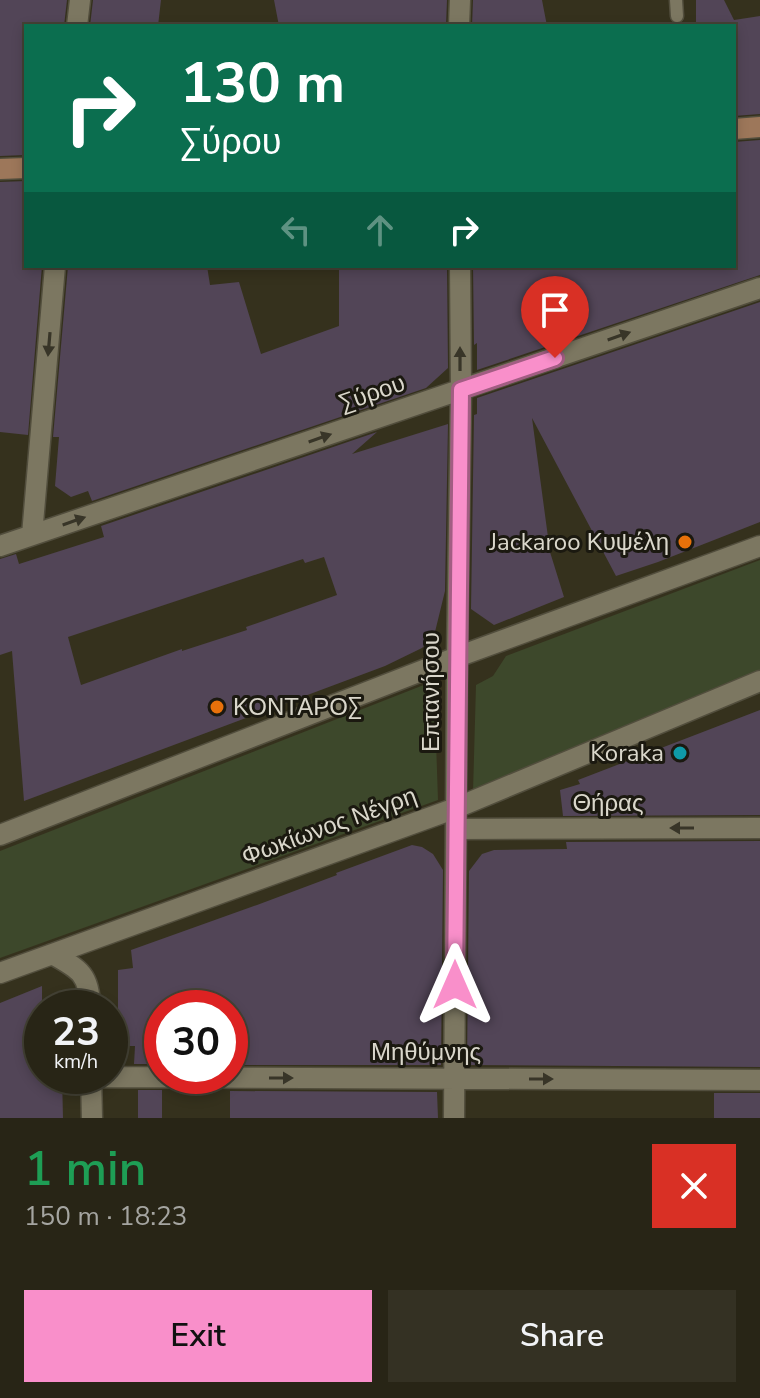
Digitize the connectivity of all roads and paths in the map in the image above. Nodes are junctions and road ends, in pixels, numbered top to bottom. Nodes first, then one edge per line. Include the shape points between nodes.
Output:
1 (80, 0) edge
2 (460, 0) edge
3 (676, 0) edge
4 (677, 16) dead end
5 (77, 24) edge
6 (459, 24) edge
7 (760, 127) edge
8 (736, 129) edge
9 (24, 168) edge
10 (0, 169) edge
11 (55, 268) edge
12 (460, 268) edge
13 (760, 288) edge
14 (461, 390) junction
15 (32, 535) junction
16 (0, 546) edge
17 (760, 546) edge
18 (457, 657) junction
19 (760, 681) edge
20 (456, 808) junction
21 (760, 828) edge
22 (456, 829) junction
23 (0, 835) edge
24 (52, 954) junction
25 (0, 973) edge
26 (89, 990) edge
27 (128, 1077) edge
28 (455, 1079) junction
29 (760, 1080) edge
30 (91, 1094) edge
31 (92, 1118) edge
32 (454, 1118) edge

1 - 5 street
2 - 6 street
3 - 4 lane
7 - 8 street
9 - 10 street
11 -> 15 street
14 -> 12 street, Επτανήσου
14 -> 13 street, Σύρου
15 -> 14 street, Σύρου
14 - 18 street, Επτανήσου
15 - 16 street, Σύρου
17 - 18 street
18 - 20 street, Επτανήσου
18 - 23 street
19 - 20 street, Φωκίωνος Νέγρη
20 - 22 street, Επτανήσου
20 - 24 street, Φωκίωνος Νέγρη
21 -> 22 street, Θήρας
22 - 28 street, Επτανήσου
24 - 25 street, Φωκίωνος Νέγρη
24 - 26 street via 79,970
27 -> 28 street, Μηθύμνης
28 -> 29 street, Μηθύμνης
28 - 32 street, Επτανήσου
30 - 31 street

